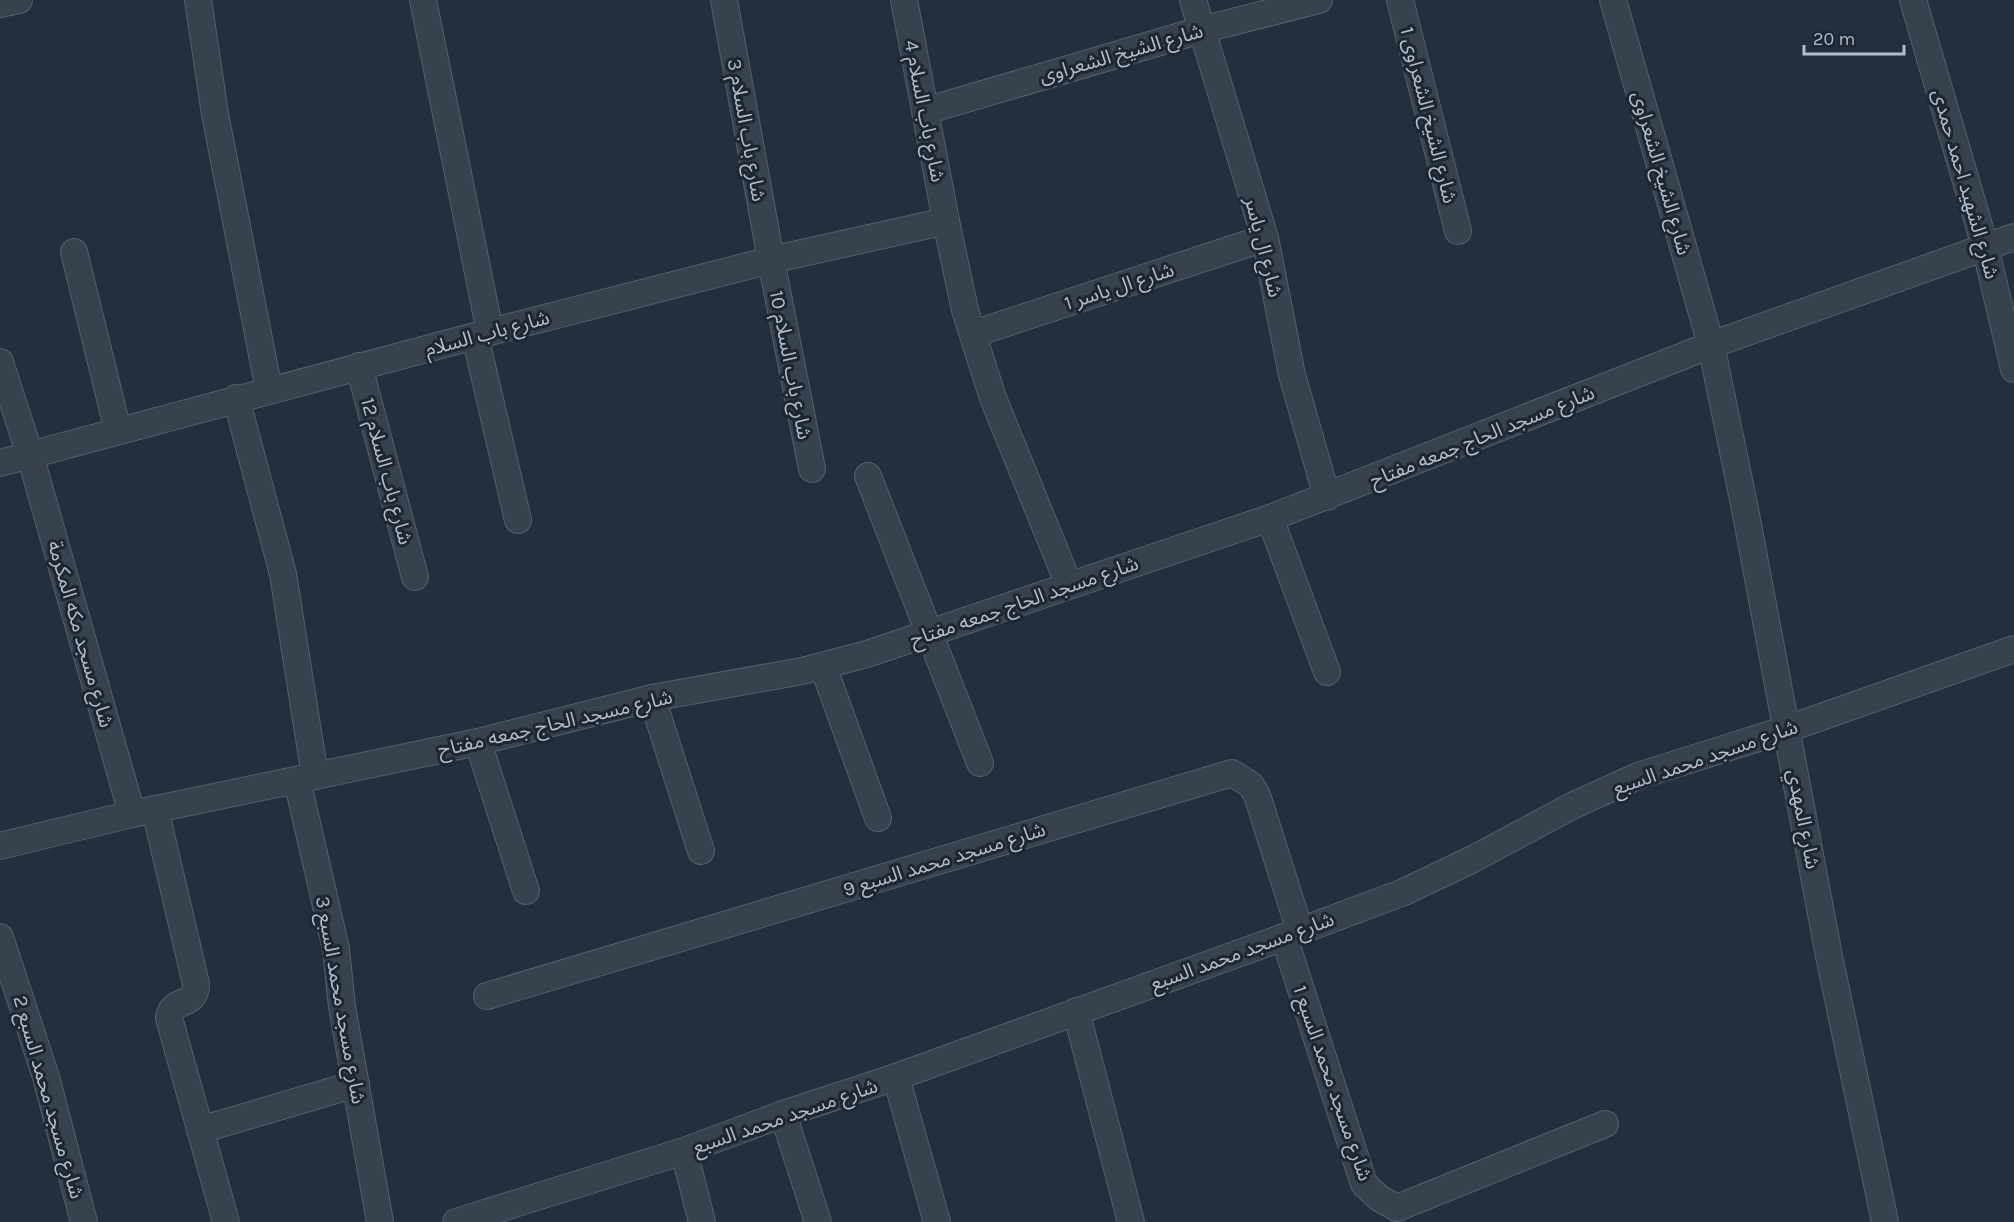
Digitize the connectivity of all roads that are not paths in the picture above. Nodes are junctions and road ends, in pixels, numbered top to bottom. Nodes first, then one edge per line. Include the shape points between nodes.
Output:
1 (19, 0) edge
2 (198, 0) edge
3 (423, 0) edge
4 (724, 0) edge
5 (904, 0) edge
6 (1192, 0) edge
7 (1319, 0) edge
8 (1401, 0) edge
9 (1613, 0) edge
10 (1913, 0) edge
11 (0, 4) edge
12 (1201, 30) junction
13 (925, 111) junction
14 (946, 221) junction
15 (1458, 231) dead end
16 (2014, 237) edge
17 (1265, 238) junction
18 (1985, 246) junction
19 (74, 252) dead end
20 (771, 260) junction
21 (483, 334) junction
22 (973, 334) junction
23 (1711, 345) junction
24 (0, 362) edge
25 (359, 366) junction
26 (2014, 369) edge
27 (269, 390) junction
28 (236, 398) junction
29 (118, 431) junction
30 (30, 455) junction
31 (0, 463) edge
32 (812, 469) dead end
33 (868, 476) dead end
34 (1327, 497) junction
35 (1270, 518) junction
36 (518, 520) dead end
37 (415, 577) dead end
38 (1069, 585) junction
39 (928, 633) junction
40 (2014, 649) edge
41 (823, 666) junction
42 (1327, 672) dead end
43 (652, 698) junction
44 (1787, 729) junction
45 (478, 742) junction
46 (980, 763) dead end
47 (306, 778) junction
48 (143, 811) junction
49 (878, 818) dead end
50 (0, 846) edge
51 (701, 852) dead end
52 (526, 891) dead end
53 (1292, 934) junction
54 (0, 938) edge
55 (487, 996) dead end
56 (1076, 1011) junction
57 (896, 1077) junction
58 (356, 1084) junction
59 (783, 1114) junction
60 (1605, 1124) dead end
61 (200, 1130) junction
62 (684, 1151) junction
63 (488, 1218) edge
64 (84, 1222) edge
65 (226, 1222) edge
66 (380, 1222) edge
67 (456, 1222) edge
68 (702, 1222) edge
69 (818, 1222) edge
70 (937, 1222) edge
71 (1131, 1222) edge
72 (1885, 1222) edge

1 - 11 street
2 - 27 street via 215,114
3 - 21 street
4 - 20 street, شارع باب السلام 3
5 - 13 street, شارع باب السلام 4
6 - 12 street, شارع ال ياسر
7 - 12 street, شارع الشيخ الشعراوى
8 - 15 street, شارع الشيخ الشعراوى 1
9 - 23 street, شارع الشيخ الشعراوى
10 - 18 street, شارع الشهيد احمد حمدى
12 - 13 street, شارع الشيخ الشعراوى
12 - 17 street, شارع ال ياسر
13 - 14 street, شارع باب السلام 4
14 - 20 street, شارع باب السلام
14 - 22 street, شارع باب السلام 4
16 - 18 street, شارع مسجد الحاج جمعه مفتاح
17 - 22 street, شارع ال ياسر 1
17 - 34 street, شارع ال ياسر via 1292,375
18 - 23 street, شارع مسجد الحاج جمعه مفتاح
18 - 26 street, شارع الشهيد احمد حمدى
19 - 29 street
20 - 21 street, شارع باب السلام
20 - 32 street, شارع باب السلام 10
21 - 25 street, شارع باب السلام
21 - 36 street
22 - 38 street, شارع باب السلام 4 via 993,398
23 - 34 street, شارع مسجد الحاج جمعه مفتاح
23 - 44 street, شارع المهدي
24 - 30 street, شارع مسجد مكه المكرمة
25 - 27 street, شارع باب السلام
25 - 37 street, شارع باب السلام 12
27 - 28 street, شارع باب السلام
28 - 29 street, شارع باب السلام
28 - 47 street, شارع مسجد محمد السبع 3 via 283,574
29 - 30 street, شارع باب السلام
30 - 31 street, شارع باب السلام
30 - 48 street, شارع مسجد مكه المكرمة
33 - 39 street
34 - 35 street, شارع مسجد الحاج جمعه مفتاح
35 - 38 street, شارع مسجد الحاج جمعه مفتاح
35 - 42 street
38 - 39 street, شارع مسجد الحاج جمعه مفتاح
39 - 41 street, شارع مسجد الحاج جمعه مفتاح
39 - 46 street
40 - 44 street, شارع مسجد محمد السبع
41 - 43 street, شارع مسجد الحاج جمعه مفتاح
41 - 49 street
43 - 45 street, شارع مسجد الحاج جمعه مفتاح
43 - 51 street
44 - 53 street, شارع مسجد محمد السبع via 1638,776 1574,804 1404,892
44 - 72 street, شارع المهدي via 1829,956
45 - 47 street, شارع مسجد الحاج جمعه مفتاح
45 - 52 street
47 - 48 street, شارع مسجد الحاج جمعه مفتاح
47 - 58 street, شارع مسجد محمد السبع 3
48 - 50 street, شارع مسجد الحاج جمعه مفتاح
48 - 61 street, شارع مسجد مكه المكرمة via 196,984 191,999 174,1006 170,1018
53 - 55 street, شارع مسجد محمد السبع 9 via 1257,795 1251,785 1232,773
53 - 56 street, شارع مسجد محمد السبع
53 - 60 street, شارع مسجد محمد السبع 1 via 1364,1184 1379,1198 1397,1208
54 - 64 street, شارع مسجد محمد السبع 2 via 46,1077
56 - 57 street, شارع مسجد محمد السبع
56 - 71 street
57 - 59 street, شارع مسجد محمد السبع
57 - 70 street
58 - 61 street
58 - 66 street, شارع مسجد محمد السبع 3
59 - 62 street, شارع مسجد محمد السبع
59 - 69 street
61 - 65 street, شارع مسجد مكه المكرمة
62 - 63 street, شارع مسجد محمد السبع
62 - 68 street
63 - 67 street, شارع مسجد محمد السبع

